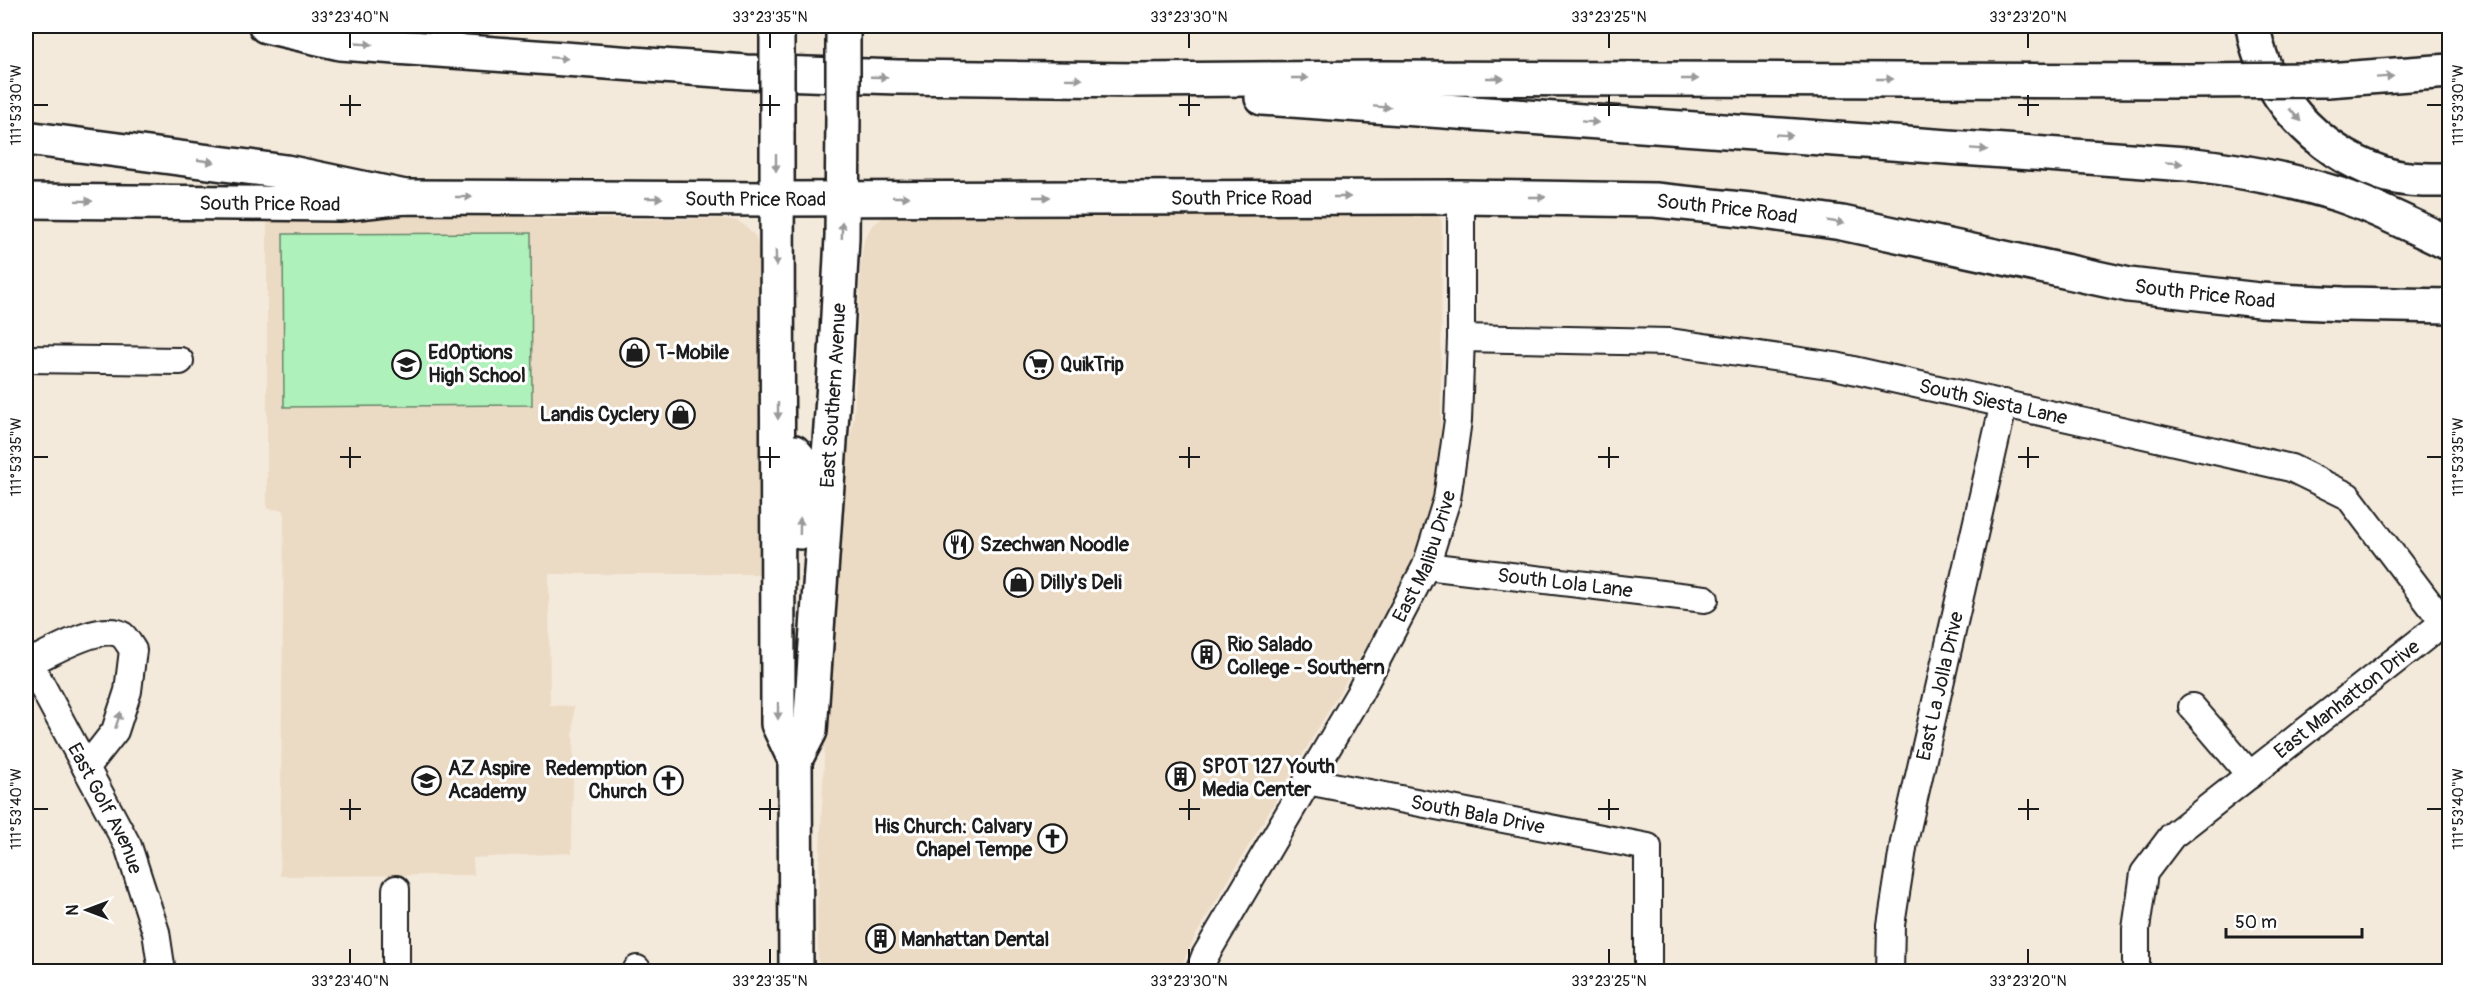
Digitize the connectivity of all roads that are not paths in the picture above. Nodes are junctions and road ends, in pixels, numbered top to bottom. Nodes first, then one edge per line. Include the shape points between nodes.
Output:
1 (266, 26) edge
2 (777, 26) edge
3 (843, 26) edge
4 (2253, 26) edge
5 (2450, 71) edge
6 (1137, 80) junction
7 (26, 138) edge
8 (2450, 180) edge
9 (405, 197) junction
10 (1461, 197) junction
11 (842, 198) junction
12 (776, 199) junction
13 (26, 201) edge
14 (2450, 244) edge
15 (2450, 306) edge
16 (1461, 338) junction
17 (26, 359) edge
18 (180, 361) dead end
19 (2004, 403) junction
20 (778, 451) junction
21 (1426, 566) junction
22 (1705, 599) dead end
23 (2446, 627) edge
24 (27, 660) edge
25 (2192, 708) dead end
26 (810, 730) junction
27 (795, 760) junction
28 (86, 768) junction
29 (2250, 775) junction
30 (1307, 782) junction
31 (396, 889) dead end
32 (162, 972) edge
33 (396, 972) edge
34 (796, 972) edge
35 (1199, 972) edge
36 (1648, 972) edge
37 (1890, 972) edge
38 (2136, 972) edge

1 -> 6 main road via 340,44 746,72
2 -> 12 main road, East Southern Avenue, bridge
3 - 11 main road, East Southern Avenue, bridge
4 -> 8 main road via 2264,65 2280,97 2296,118 2319,137 2380,173 2416,180
6 -> 5 main road, bridge via 2187,81 2327,80
6 -> 14 main road via 1181,93 2228,169 2340,195
7 -> 9 main road via 286,172
9 -> 12 main road, South Price Road
13 -> 9 main road, South Price Road via 339,204
11 -> 10 main road, South Price Road
10 -> 15 main road, South Price Road via 1696,203 1842,223 2129,285 2259,300
10 - 16 street, East Malibu Drive
11 - 12 main road, South Price Road
26 -> 11 main road, East Southern Avenue via 833,409
12 -> 20 main road, East Southern Avenue
16 - 19 street, South Siesta Lane via 1670,342 1835,366
16 - 21 street, East Malibu Drive via 1458,420 1447,499
17 - 18 street
19 - 23 street, South Siesta Lane via 2291,468 2348,496
19 - 37 street, East La Jolla Drive via 1904,842 1891,925
26 -> 20 main road via 797,666 802,471 794,452
20 -> 27 main road, East Southern Avenue via 778,724
21 - 22 street, South Lola Lane
21 - 30 street, East Malibu Drive via 1359,694
23 - 29 street, East Manhatton Drive
24 - 28 street, East Golf Avenue
28 -> 24 street via 115,731 128,690 133,650 123,635 109,631 92,633
25 - 29 street
26 - 27 main road, East Southern Avenue
27 - 34 main road, East Southern Avenue
28 - 32 street, East Golf Avenue via 128,846 156,932
29 - 38 street, East Manhatton Drive via 2172,836 2144,873 2136,929
30 - 35 street, East Malibu Drive
30 - 36 street, South Bala Drive via 1648,847
31 - 33 street

